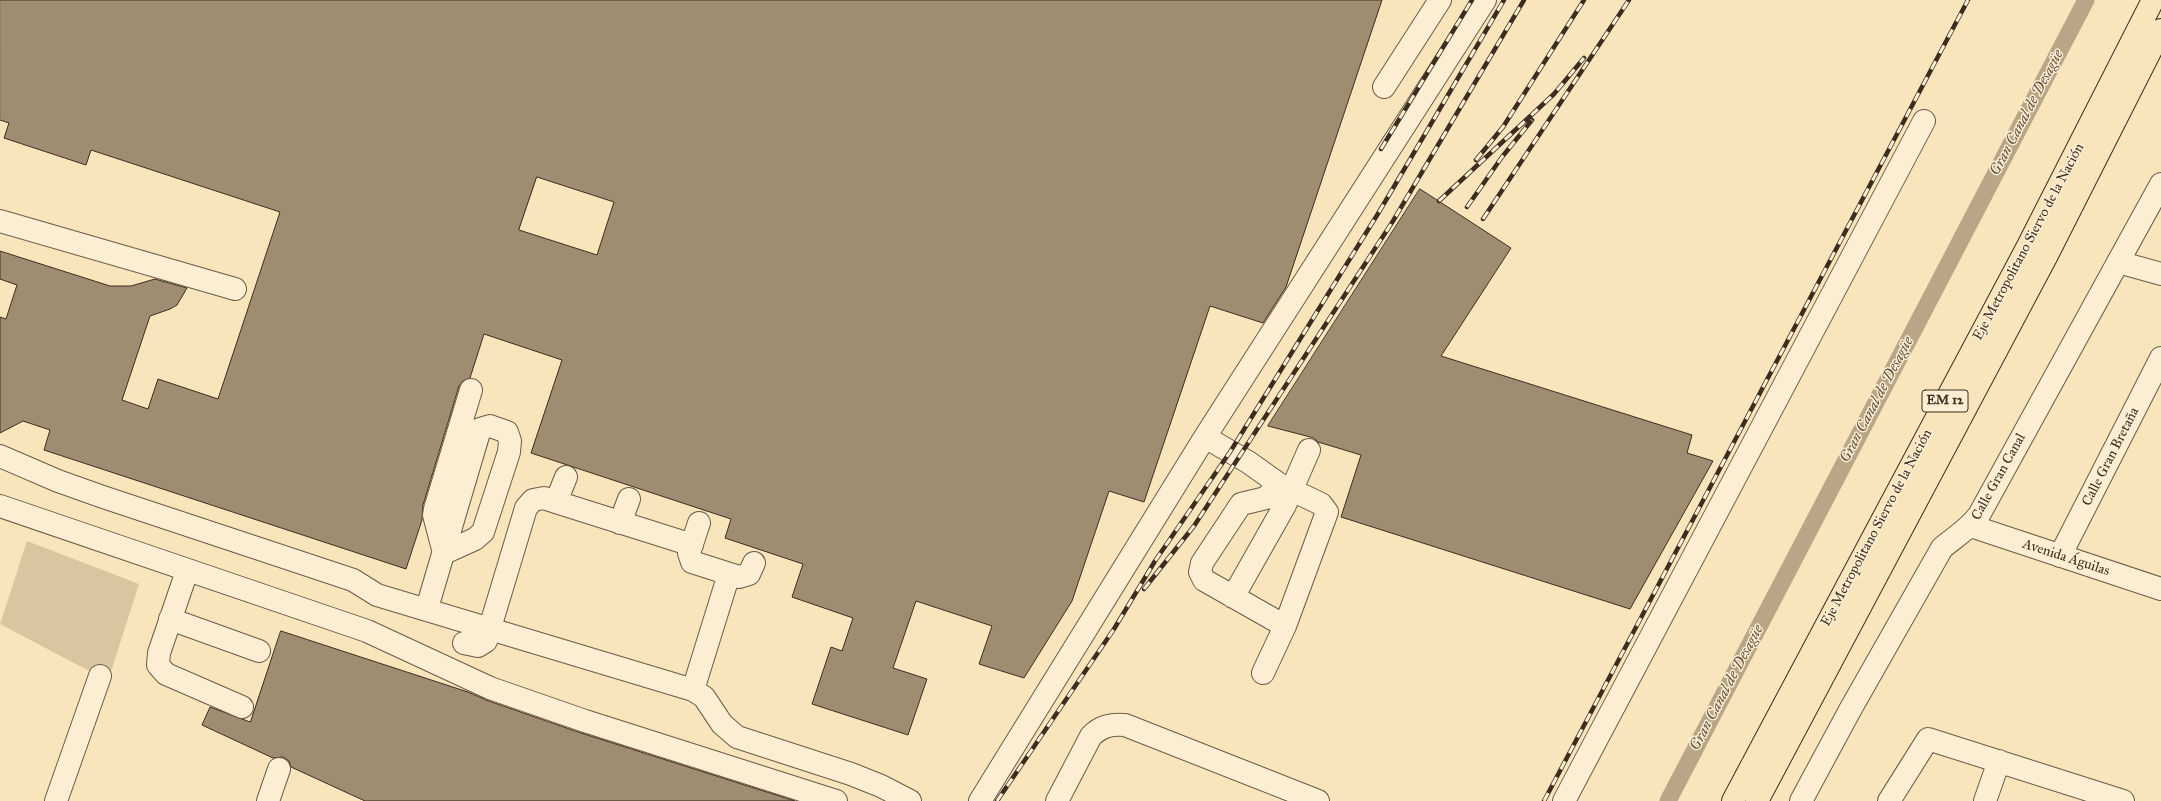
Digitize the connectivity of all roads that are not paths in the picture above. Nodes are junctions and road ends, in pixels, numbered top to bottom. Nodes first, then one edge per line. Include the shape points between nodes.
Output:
1 (1440, 0) edge
2 (1484, 0) edge
3 (2153, 0) edge
4 (2161, 30) edge
5 (1384, 87) dead end
6 (1924, 121) dead end
7 (2161, 184) edge
8 (0, 221) edge
9 (2118, 262) junction
10 (2161, 274) edge
11 (235, 289) dead end
12 (2161, 358) edge
13 (471, 390) dead end
14 (1205, 437) junction
15 (1309, 450) dead end
16 (0, 456) edge
17 (566, 477) dead end
18 (1285, 487) junction
19 (629, 499) dead end
20 (556, 502) junction
21 (0, 506) edge
22 (620, 523) junction
23 (699, 524) dead end
24 (1971, 526) junction
25 (692, 545) junction
26 (444, 554) junction
27 (2060, 556) junction
28 (754, 562) dead end
29 (187, 571) junction
30 (729, 574) junction
31 (353, 580) junction
32 (2161, 588) edge
33 (430, 598) junction
34 (1233, 598) junction
35 (170, 619) junction
36 (491, 622) junction
37 (1285, 626) junction
38 (464, 643) dead end
39 (259, 651) dead end
40 (1263, 673) dead end
41 (100, 676) dead end
42 (694, 690) junction
43 (242, 707) dead end
44 (1999, 761) junction
45 (279, 768) dead end
46 (1987, 800) edge
47 (56, 801) edge
48 (268, 801) edge
49 (836, 801) edge
50 (910, 801) edge
51 (980, 801) edge
52 (1057, 801) edge
53 (1318, 801) edge
54 (1564, 801) edge
55 (1733, 801) edge
56 (1757, 801) edge
57 (1801, 801) edge
58 (1889, 801) edge
59 (2123, 801) edge

1 - 5 street
2 - 14 street
3 - 55 highway, Eje Metropolitano Siervo de la Nación / EM 12 via 2027,248
4 - 56 highway, Eje Metropolitano Siervo de la Nación / EM 12 via 2047,255
6 - 54 street
7 - 9 street, Calle Gran Canal
8 - 11 street
9 - 10 street
9 - 24 street, Calle Gran Canal
12 - 27 street, Calle Gran Bretaña
13 - 26 street via 434,515
14 - 18 street
14 - 51 street
15 - 18 street
16 - 31 street via 103,497
17 - 20 street
18 - 34 street
18 - 34 street via 1266,498 1241,504 1200,568 1200,575 1204,580
18 - 37 street via 1324,506 1327,512
19 - 22 street
20 - 22 street
20 - 36 street via 537,498 526,508
21 - 29 street
22 - 25 street
23 - 25 street
24 - 27 street, Avenida Águilas
24 - 57 street, Calle Gran Canal via 1942,548
25 - 30 street via 689,556 692,562
26 - 26 street via 475,540 483,532 510,452 510,438 503,430 490,426 480,429
26 - 33 street
27 - 32 street, Avenida Águilas
28 - 30 street via 746,576
29 - 35 street
29 - 49 street via 367,631 497,690 585,721
30 - 42 street
31 - 33 street via 379,583
31 - 36 street via 377,595
33 - 36 street
34 - 37 street
35 - 39 street
35 - 43 street via 158,659 160,670
36 - 38 street via 486,641 481,646
36 - 42 street
37 - 40 street
41 - 47 street
42 - 50 street via 704,697 722,724 737,737 857,776
44 - 46 street
44 - 58 street via 1928,739
44 - 59 street
45 - 48 street
52 - 53 street via 1091,736 1098,729 1115,724 1126,726

